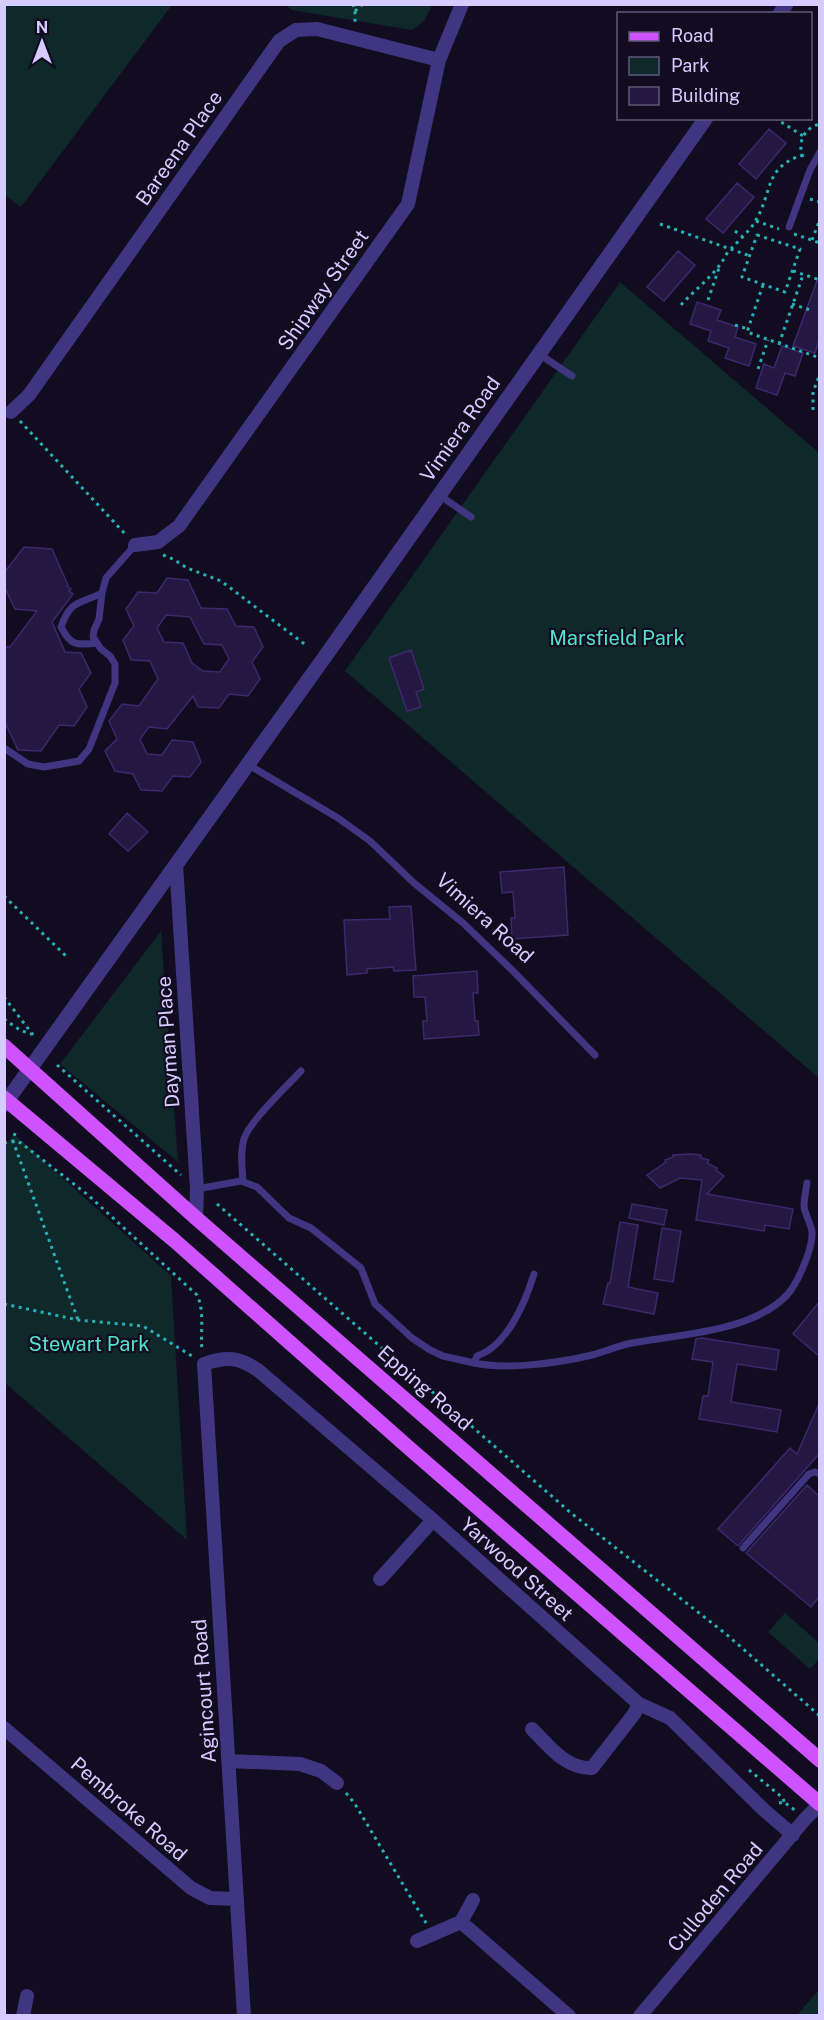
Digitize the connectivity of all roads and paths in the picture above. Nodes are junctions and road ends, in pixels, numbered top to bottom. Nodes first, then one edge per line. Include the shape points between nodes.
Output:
1 (353, 4) edge
2 (363, 4) edge
3 (462, 4) edge
4 (356, 11) junction
5 (354, 38) junction
6 (439, 60) junction
7 (705, 120) edge
8 (778, 120) edge
9 (819, 124) edge
10 (803, 136) junction
11 (819, 152) edge
12 (803, 155) junction
13 (812, 166) junction
14 (767, 176) dead end
15 (772, 180) junction
16 (808, 198) dead end
17 (819, 202) edge
18 (752, 212) dead end
19 (758, 216) junction
20 (819, 219) edge
21 (660, 224) dead end
22 (789, 227) dead end
23 (735, 231) dead end
24 (742, 236) junction
25 (812, 241) dead end
26 (730, 249) junction
27 (750, 256) junction
28 (720, 267) junction
29 (793, 271) junction
30 (803, 275) junction
31 (819, 280) edge
32 (764, 285) junction
33 (798, 288) junction
34 (806, 291) dead end
35 (708, 300) dead end
36 (792, 304) junction
37 (681, 305) dead end
38 (810, 310) dead end
39 (735, 325) dead end
40 (748, 329) junction
41 (783, 330) junction
42 (790, 333) dead end
43 (768, 340) junction
44 (779, 344) junction
45 (539, 354) junction
46 (819, 358) edge
47 (758, 369) dead end
48 (819, 374) edge
49 (573, 376) dead end
50 (815, 386) junction
51 (819, 389) edge
52 (813, 410) dead end
53 (11, 412) dead end
54 (439, 495) junction
55 (471, 517) dead end
56 (135, 545) joint
57 (102, 593) junction
58 (96, 643) junction
59 (4, 748) edge
60 (247, 764) junction
61 (176, 864) junction
62 (4, 896) edge
63 (68, 957) dead end
64 (4, 997) edge
65 (4, 1019) edge
66 (4, 1046) edge
67 (595, 1055) dead end
68 (57, 1065) dead end
69 (29, 1069) junction
70 (301, 1071) dead end
71 (6, 1102) edge
72 (15, 1133) dead end
73 (13, 1141) junction
74 (4, 1143) edge
75 (243, 1181) junction
76 (807, 1183) dead end
77 (197, 1189) junction
78 (217, 1204) dead end
79 (196, 1218) junction
80 (534, 1275) dead end
81 (4, 1304) edge
82 (78, 1320) junction
83 (204, 1364) junction
84 (474, 1364) junction
85 (819, 1474) edge
86 (433, 1520) junction
87 (743, 1548) dead end
88 (380, 1579) dead end
89 (639, 1704) junction
90 (819, 1716) edge
91 (4, 1728) edge
92 (532, 1729) dead end
93 (819, 1760) edge
94 (228, 1761) junction
95 (749, 1770) dead end
96 (337, 1784) joint
97 (784, 1802) dead end
98 (819, 1804) edge
99 (793, 1835) junction
100 (237, 1899) junction
101 (473, 1900) dead end
102 (461, 1922) junction
103 (434, 1934) junction
104 (417, 1941) dead end
105 (27, 1996) dead end
106 (22, 2016) edge
107 (244, 2016) edge
108 (569, 2016) edge
109 (640, 2016) edge

1 - 4 path
2 - 4 path
3 - 6 street, Shipway Street
4 - 5 path
5 - 6 street, Bareena Place
5 - 53 street, Bareena Place via 307,29 296,30 279,41 29,395
6 - 56 street, Shipway Street via 408,204 179,526 158,542
7 - 45 street, Vimiera Road
8 - 10 path
9 - 10 path
10 - 12 path
11 - 13 lane
12 - 13 path
12 - 15 path via 785,158
13 - 22 lane
14 - 15 path
15 - 19 path
16 - 17 path
18 - 19 path
19 - 24 path
20 - 25 path
21 - 26 path
23 - 24 path
24 - 26 path
26 - 27 path
26 - 28 path
27 - 29 path via 757,235 800,249
27 - 32 path via 742,278
28 - 35 path
28 - 37 path
29 - 30 path
29 - 32 path via 785,292
30 - 31 path
30 - 33 path
32 - 40 path
33 - 34 path
33 - 36 path
36 - 38 path
36 - 41 path
39 - 40 path
40 - 43 path via 747,332
41 - 42 path
41 - 44 path
43 - 44 path
43 - 47 path
44 - 46 path
45 - 49 lane
45 - 54 street, Vimiera Road
48 - 50 path
50 - 51 path
50 - 52 path
54 - 55 lane
54 - 60 street, Vimiera Road
56 - 57 lane via 106,578
57 - 58 lane via 93,637
57 - 58 lane via 77,602 67,612 61,627 68,639 79,645
58 - 59 lane via 115,664 115,683 89,749 79,761 44,767 28,764
60 - 61 street, Vimiera Road
60 - 67 lane, Vimiera Road via 370,841 471,931
61 - 69 street, Vimiera Road
61 - 77 street, Dayman Place
62 - 63 path
64 - 65 path via 33,1035
66 - 69 main road, Epping Road
68 - 77 path
69 - 71 street, Vimiera Road
69 - 79 main road, Epping Road
70 - 75 lane via 247,1133 242,1155
71 - 98 main road via 175,1241
72 - 73 path
73 - 74 path
73 - 82 path
73 - 83 path via 21,1143 88,1196 197,1295 202,1307
75 - 77 lane
75 - 84 lane via 257,1187 289,1218 311,1228 361,1268 375,1304 412,1338 443,1356
76 - 84 lane via 804,1207 812,1233 808,1252 787,1294 759,1314 707,1331 569,1359 504,1367
77 - 79 street, Dayman Place
78 - 90 path, Epping Road via 571,1513 726,1634
79 - 93 main road, Epping Road
80 - 84 lane via 520,1312 487,1353 477,1356
81 - 82 path
82 - 83 path via 143,1326
83 - 86 street, Yarwood Street via 218,1359 246,1361
83 - 94 street, Agincourt Road
85 - 87 lane via 808,1474
86 - 88 street
86 - 89 street, Yarwood Street
89 - 92 street via 591,1768 579,1769 559,1757
89 - 99 street, Yarwood Street via 670,1718
91 - 100 street, Pembroke Road via 191,1888 210,1898
94 - 96 street via 300,1764 321,1771
94 - 100 street, Agincourt Road
95 - 97 path
96 - 103 path via 355,1804
98 - 99 street, Culloden Road
99 - 109 street, Culloden Road
100 - 107 street, Agincourt Road
101 - 102 street
102 - 103 street
102 - 108 street
103 - 104 street
105 - 106 street

